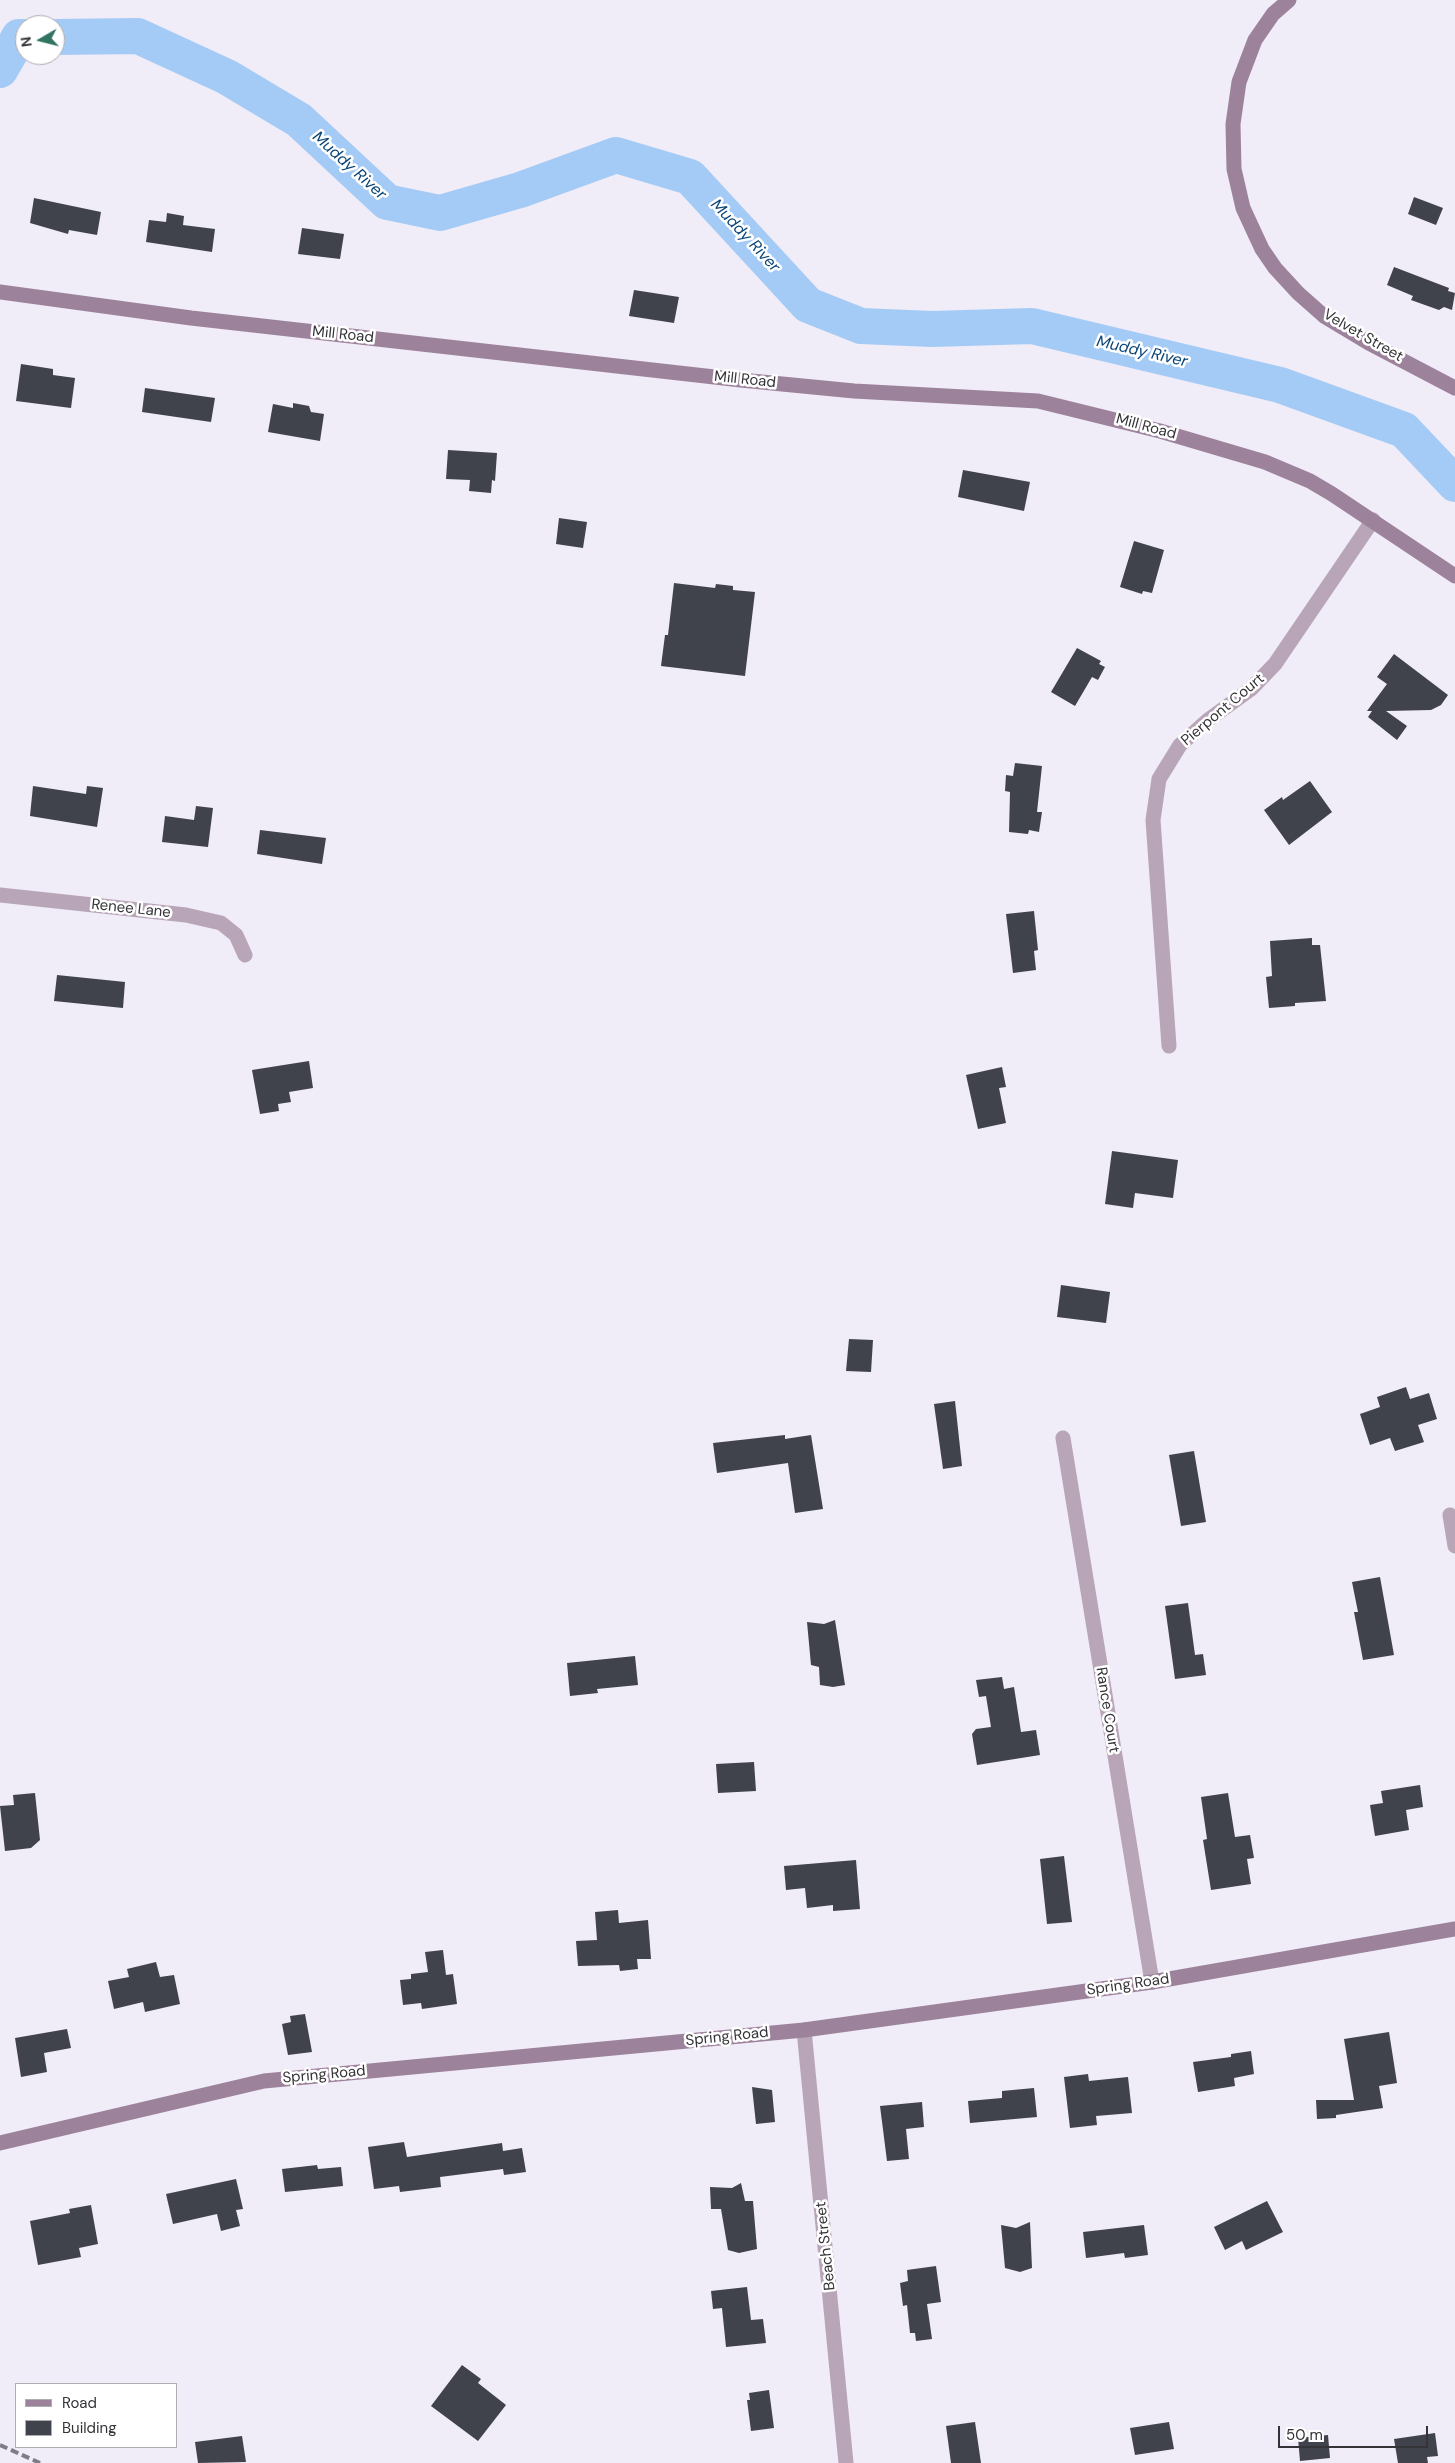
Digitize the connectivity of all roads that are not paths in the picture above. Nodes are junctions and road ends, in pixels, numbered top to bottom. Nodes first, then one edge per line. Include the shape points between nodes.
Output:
1 (1289, 0) edge
2 (0, 292) edge
3 (1455, 388) edge
4 (1373, 520) junction
5 (1455, 576) edge
6 (0, 895) edge
7 (245, 955) dead end
8 (1169, 1046) dead end
9 (1063, 1438) dead end
10 (1450, 1515) dead end
11 (1455, 1546) edge
12 (1455, 1929) edge
13 (1152, 1982) junction
14 (804, 2030) junction
15 (0, 2143) edge
16 (846, 2463) edge

1 - 3 street, Velvet Street via 1273,14 1255,40 1239,82 1233,124 1234,169 1243,208 1262,249 1275,268 1324,316
2 - 4 street, Mill Road via 191,318 741,380 854,391 1038,401 1160,431 1265,462 1310,481
4 - 5 street, Mill Road
4 - 8 street, Pierpont Court via 1275,664 1251,689 1180,745 1159,779 1153,820
6 - 7 street, Renee Lane via 186,915 221,923 236,935
9 - 13 street, Rance Court
10 - 11 street
12 - 13 street, Spring Road
13 - 14 street, Spring Road
14 - 15 street, Spring Road via 264,2081
14 - 16 street, Beach Street

